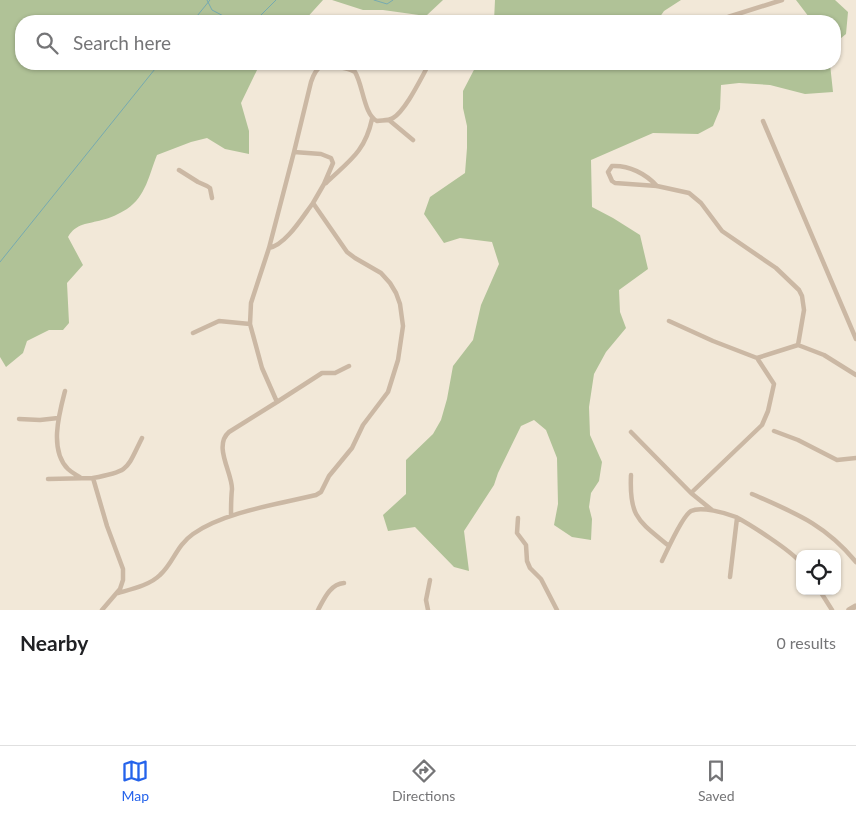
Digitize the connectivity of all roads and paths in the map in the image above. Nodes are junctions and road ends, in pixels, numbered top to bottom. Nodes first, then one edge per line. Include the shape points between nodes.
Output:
1 (782, 0) edge
2 (734, 15) edge
3 (316, 70) edge
4 (353, 70) edge
5 (426, 70) edge
6 (372, 119) junction
7 (389, 120) junction
8 (763, 121) dead end
9 (413, 140) dead end
10 (294, 152) junction
11 (178, 170) dead end
12 (324, 184) junction
13 (657, 186) junction
14 (212, 198) dead end
15 (313, 203) junction
16 (269, 248) junction
17 (669, 321) dead end
18 (250, 324) junction
19 (193, 333) dead end
20 (856, 339) edge
21 (798, 345) junction
22 (757, 358) junction
23 (349, 366) dead end
24 (856, 375) edge
25 (65, 391) dead end
26 (277, 402) junction
27 (58, 418) junction
28 (19, 419) dead end
29 (774, 431) dead end
30 (631, 432) dead end
31 (142, 438) dead end
32 (856, 458) edge
33 (631, 475) dead end
34 (81, 478) junction
35 (93, 478) junction
36 (48, 479) dead end
37 (691, 493) junction
38 (752, 494) dead end
39 (712, 510) junction
40 (231, 516) junction
41 (518, 518) dead end
42 (737, 518) junction
43 (669, 546) junction
44 (796, 558) edge
45 (662, 561) dead end
46 (856, 562) edge
47 (730, 576) dead end
48 (430, 580) dead end
49 (344, 583) dead end
50 (118, 593) junction
51 (823, 595) edge
52 (856, 606) edge
53 (102, 610) edge
54 (318, 610) edge
55 (428, 610) edge
56 (557, 610) edge
57 (832, 610) edge
58 (849, 610) edge

1 - 2 street
3 - 10 street
4 - 6 street
5 - 7 street via 398,114
6 - 7 street
6 - 12 street via 363,145
7 - 9 street
8 - 20 street
10 - 12 street via 330,158 333,163
10 - 16 street
11 - 14 street via 210,188
12 - 15 street
13 - 13 street via 616,183 608,172 612,166 621,166 645,175
13 - 21 street via 689,194 701,203 722,231 776,268 799,290 804,310
15 - 16 street via 293,230
15 - 40 street via 347,252 381,273 396,293 403,326 398,360 388,392 363,425 352,448 329,476 322,492
16 - 18 street via 250,303
17 - 22 street
18 - 19 street via 219,320
18 - 26 street via 262,368
21 - 22 street
21 - 24 street via 824,355
22 - 37 street via 774,384 762,425
23 - 26 street via 322,373
25 - 27 street
26 - 40 street via 225,436 223,448 232,487
27 - 28 street
27 - 34 street via 59,454 69,470
29 - 32 street via 837,460
30 - 37 street
31 - 35 street via 124,470
33 - 43 street via 633,508 637,518
34 - 35 street
34 - 36 street
35 - 50 street via 124,569
37 - 39 street
38 - 46 street via 824,529
39 - 42 street
39 - 43 street via 689,512
40 - 50 street via 187,538 154,580
41 - 56 street via 517,533 526,545 527,561 541,579
42 - 44 street
42 - 47 street
43 - 45 street
48 - 55 street via 426,600
49 - 54 street via 334,586
50 - 53 street
51 - 57 street
52 - 58 street

